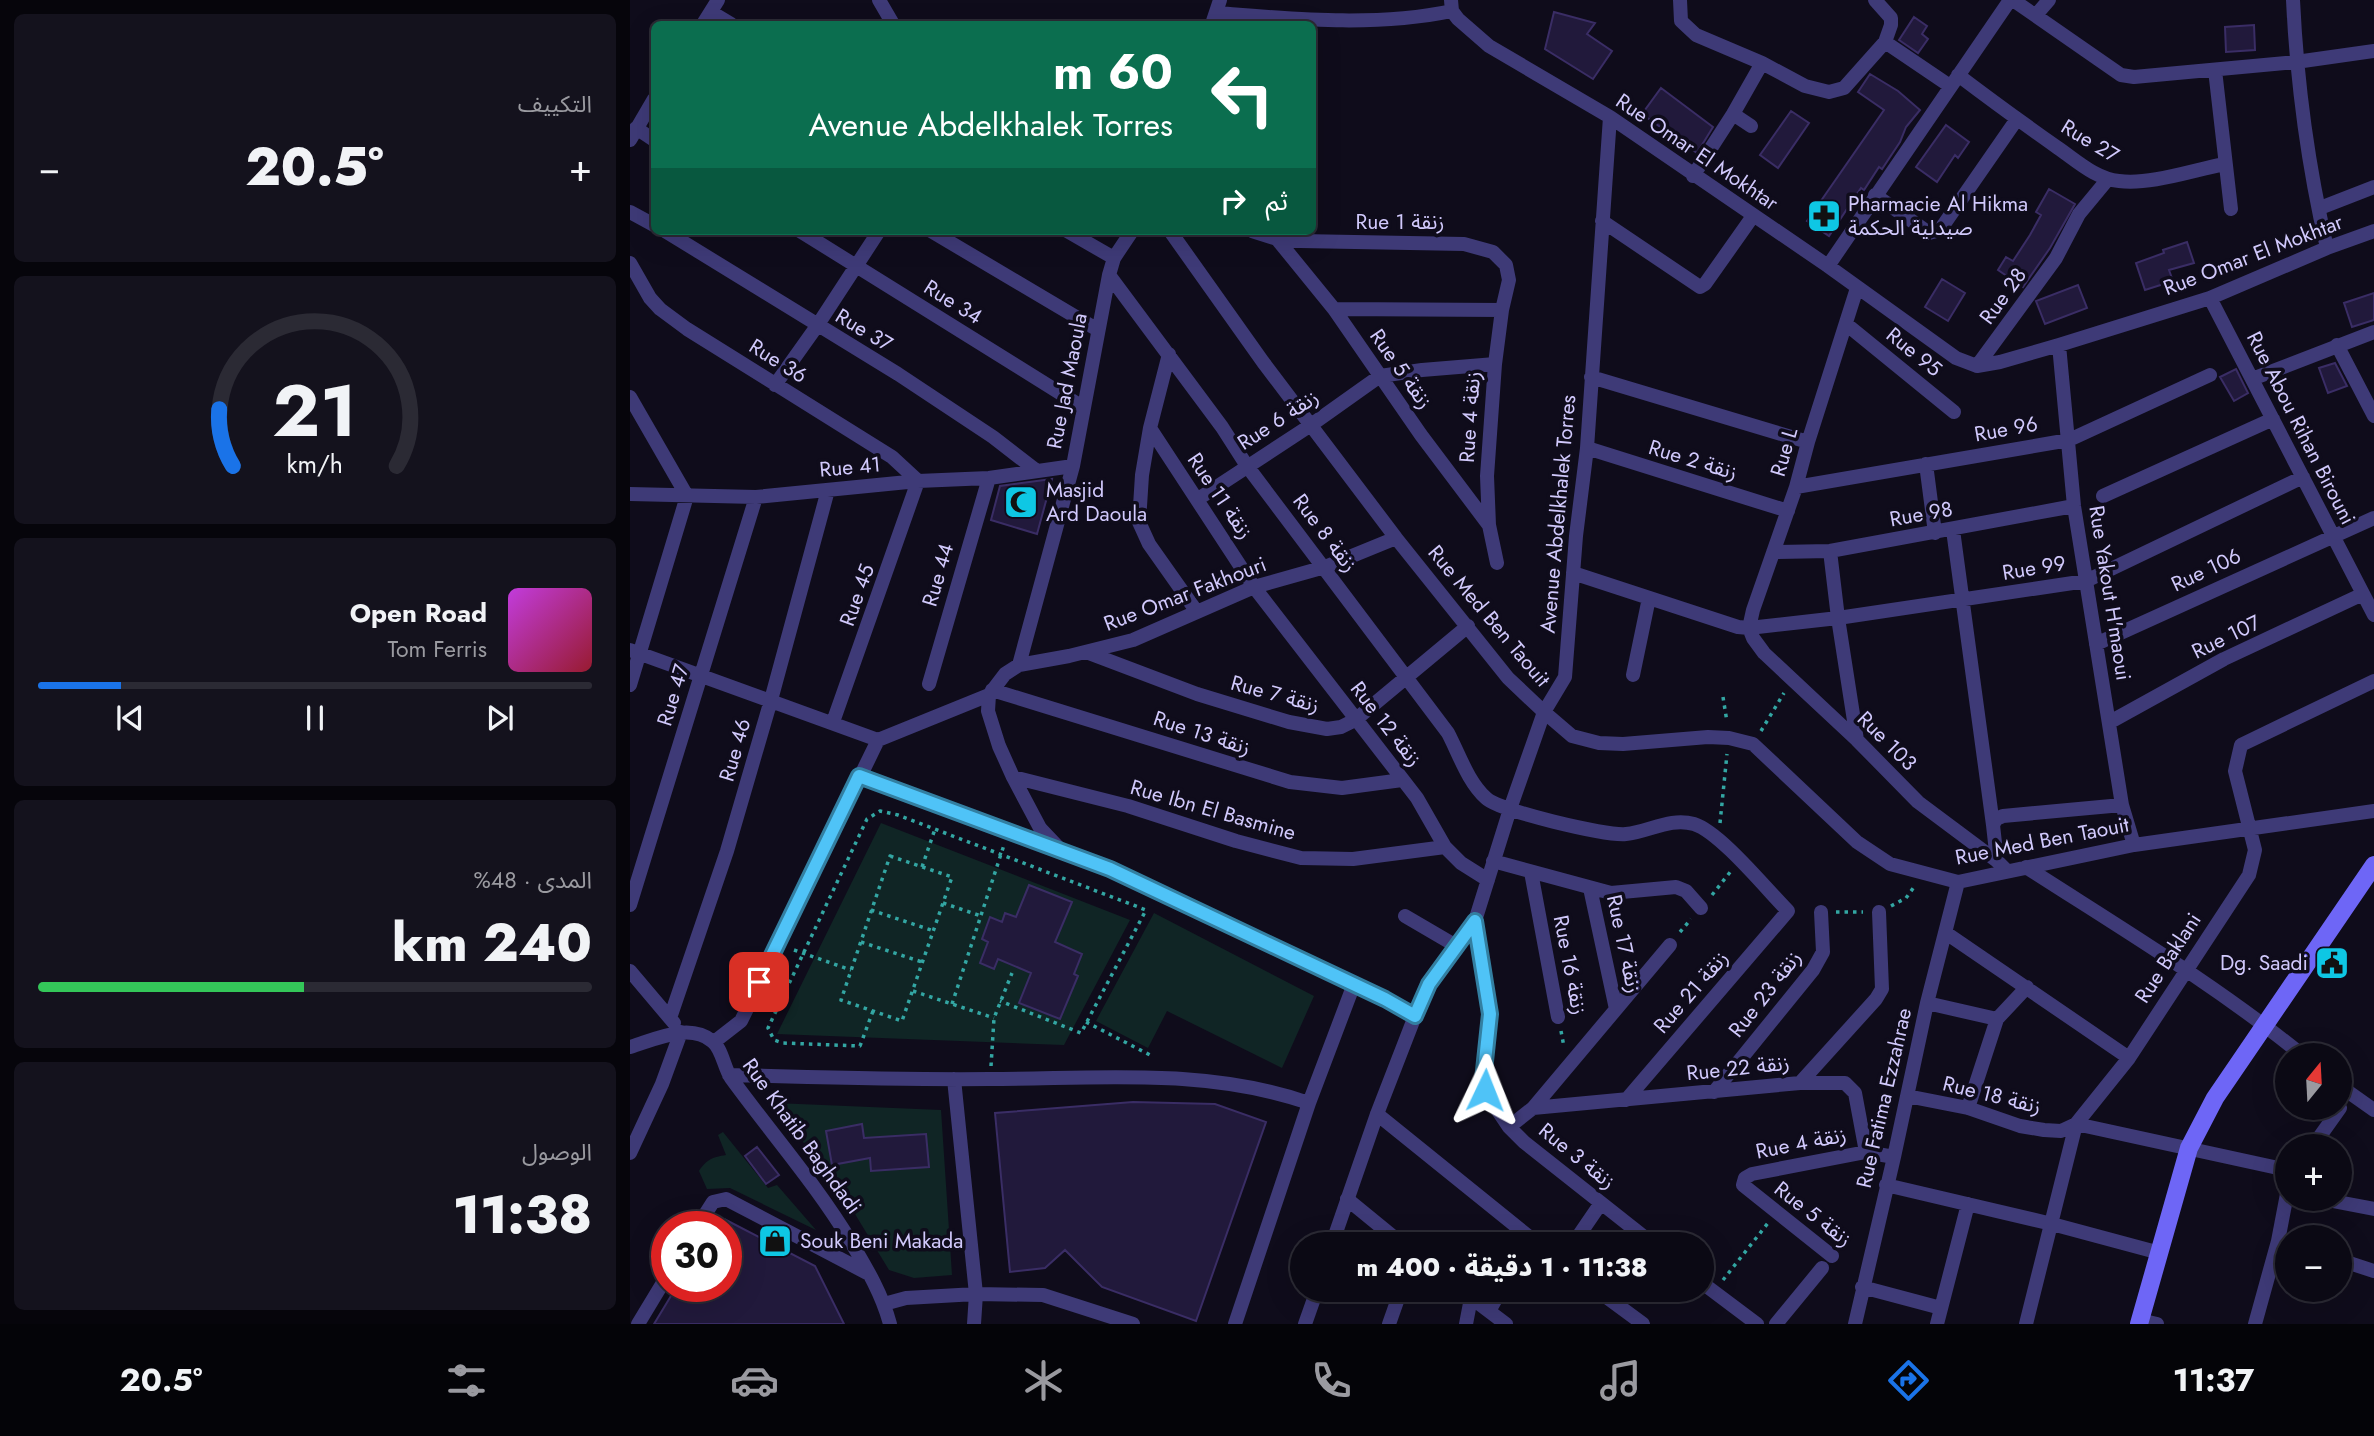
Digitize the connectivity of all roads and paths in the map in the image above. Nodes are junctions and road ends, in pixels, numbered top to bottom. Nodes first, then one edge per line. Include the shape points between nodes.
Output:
1 (879, 0) edge
2 (1680, 0) edge
3 (1875, 0) edge
4 (2012, 0) edge
5 (2049, 0) edge
6 (2293, 0) edge
7 (715, 6) edge
8 (1452, 6) edge
9 (1216, 13) edge
10 (2036, 15) junction
11 (705, 21) edge
12 (728, 21) edge
13 (891, 21) edge
14 (1885, 41) junction
15 (2374, 51) edge
16 (2296, 62) junction
17 (1762, 63) junction
18 (2215, 70) junction
19 (1954, 80) junction
20 (651, 104) edge
21 (1733, 114) junction
22 (1610, 117) junction
23 (2017, 119) junction
24 (1751, 126) dead end
25 (633, 134) edge
26 (651, 138) edge
27 (2225, 164) junction
28 (1693, 176) junction
29 (2108, 179) junction
30 (2374, 187) edge
31 (1875, 195) junction
32 (2319, 208) junction
33 (2231, 209) dead end
34 (630, 212) edge
35 (1753, 216) junction
36 (1602, 220) junction
37 (651, 223) edge
38 (2374, 231) edge
39 (672, 235) edge
40 (806, 235) edge
41 (876, 235) edge
42 (938, 235) edge
43 (1074, 235) edge
44 (1129, 235) edge
45 (1173, 235) edge
46 (1264, 235) edge
47 (1277, 239) junction
48 (2326, 248) junction
49 (1114, 258) junction
50 (630, 263) edge
51 (856, 266) junction
52 (1828, 266) junction
53 (1110, 275) junction
54 (1509, 275) joint
55 (1857, 288) junction
56 (2210, 298) junction
57 (1334, 309) junction
58 (1502, 310) junction
59 (1846, 324) junction
60 (817, 326) junction
61 (1098, 330) junction
62 (2374, 332) edge
63 (2059, 345) junction
64 (2337, 345) junction
65 (1169, 354) junction
66 (1495, 364) junction
67 (1977, 366) junction
68 (2210, 375) dead end
69 (1380, 376) junction
70 (1591, 377) junction
71 (2252, 379) junction
72 (775, 385) junction
73 (630, 397) edge
74 (1084, 408) junction
75 (1954, 412) dead end
76 (2374, 416) edge
77 (2273, 419) junction
78 (1311, 425) junction
79 (1150, 428) junction
80 (2069, 440) junction
81 (1808, 442) junction
82 (1587, 448) junction
83 (1926, 464) junction
84 (1073, 466) junction
85 (1247, 466) junction
86 (1037, 471) junction
87 (2303, 477) junction
88 (989, 478) junction
89 (918, 481) junction
90 (1796, 487) junction
91 (828, 490) junction
92 (630, 495) edge
93 (687, 496) junction
94 (2103, 496) dead end
95 (756, 497) junction
96 (1198, 499) junction
97 (2074, 506) junction
98 (1787, 511) junction
99 (2374, 518) edge
100 (1489, 525) junction
101 (1953, 530) junction
102 (1935, 533) junction
103 (2333, 535) junction
104 (1396, 538) junction
105 (1830, 551) junction
106 (1773, 552) junction
107 (1497, 563) dead end
108 (1325, 567) junction
109 (1573, 573) junction
110 (2086, 581) junction
111 (1254, 587) junction
112 (2363, 594) junction
113 (1649, 598) junction
114 (1963, 600) junction
115 (1198, 612) junction
116 (2374, 615) edge
117 (1838, 618) junction
118 (1468, 626) junction
119 (1749, 628) junction
120 (2096, 644) junction
121 (635, 652) edge
122 (1086, 652) junction
123 (1019, 665) junction
124 (1633, 675) dead end
125 (702, 676) junction
126 (1406, 677) junction
127 (1793, 679) junction
128 (2374, 681) edge
129 (929, 684) dead end
130 (630, 685) edge
131 (990, 692) junction
132 (1723, 697) dead end
133 (771, 701) junction
134 (1544, 712) junction
135 (1355, 720) junction
136 (833, 722) junction
137 (2110, 722) junction
138 (1729, 738) junction
139 (878, 740) junction
140 (1857, 740) junction
141 (1753, 744) junction
142 (859, 776) junction
143 (1013, 777) junction
144 (1402, 780) junction
145 (2122, 805) junction
146 (1510, 809) junction
147 (2374, 811) edge
148 (1993, 825) junction
149 (935, 829) junction
150 (2249, 830) junction
151 (1719, 839) junction
152 (1004, 844) dead end
153 (2134, 845) junction
154 (1445, 847) junction
155 (1062, 852) junction
156 (1001, 854) junction
157 (1493, 862) junction
158 (2374, 865) edge
159 (2002, 866) junction
160 (922, 867) junction
161 (2026, 867) junction
162 (1066, 868) dead end
163 (1531, 872) junction
164 (1924, 875) junction
165 (1062, 878) junction
166 (1488, 880) junction
167 (1958, 882) junction
168 (1590, 888) junction
169 (943, 903) junction
170 (630, 905) edge
171 (1701, 908) dead end
172 (872, 910) junction
173 (1788, 911) joint
174 (1821, 912) joint
175 (1879, 912) junction
176 (981, 916) junction
177 (1405, 916) dead end
178 (1475, 921) junction
179 (933, 931) junction
180 (1946, 933) junction
181 (861, 942) junction
182 (778, 944) junction
183 (1670, 945) dead end
184 (1458, 947) junction
185 (803, 953) junction
186 (923, 962) junction
187 (851, 970) junction
188 (2185, 970) junction
189 (630, 971) edge
190 (1012, 973) dead end
191 (1354, 984) junction
192 (2026, 987) junction
193 (913, 991) junction
194 (1000, 1001) junction
195 (1927, 1003) junction
196 (952, 1004) junction
197 (1616, 1009) junction
198 (873, 1011) junction
199 (1415, 1016) junction
200 (670, 1017) junction
201 (1558, 1017) joint
202 (993, 1018) junction
203 (1997, 1019) junction
204 (1086, 1022) junction
205 (2264, 1024) junction
206 (681, 1032) junction
207 (714, 1042) junction
208 (2287, 1043) edge
209 (630, 1046) edge
210 (1152, 1056) dead end
211 (2129, 1058) junction
212 (1568, 1066) junction
213 (729, 1075) junction
214 (954, 1079) junction
215 (990, 1079) junction
216 (1800, 1083) junction
217 (1714, 1092) junction
218 (2352, 1095) edge
219 (1907, 1096) junction
220 (1626, 1100) junction
221 (1309, 1103) junction
222 (1533, 1108) junction
223 (1968, 1108) junction
224 (2374, 1110) edge
225 (1377, 1114) junction
226 (2076, 1124) junction
227 (1509, 1126) junction
228 (2189, 1148) junction
229 (1866, 1152) junction
230 (630, 1153) edge
231 (1894, 1157) junction
232 (2275, 1167) edge
233 (1745, 1178) joint
234 (1886, 1185) junction
235 (1347, 1199) junction
236 (1601, 1203) junction
237 (1968, 1204) junction
238 (2352, 1205) edge
239 (2374, 1209) edge
240 (707, 1211) edge
241 (1775, 1213) junction
242 (2052, 1224) junction
243 (1336, 1232) edge
244 (1387, 1232) edge
245 (1519, 1232) edge
246 (1581, 1232) edge
247 (1638, 1232) edge
248 (2160, 1253) junction
249 (2275, 1264) edge
250 (2352, 1264) edge
251 (2374, 1270) edge
252 (871, 1275) junction
253 (1863, 1287) junction
254 (1714, 1291) edge
255 (1714, 1293) edge
256 (976, 1294) junction
257 (651, 1302) edge
258 (1313, 1302) edge
259 (1397, 1302) edge
260 (1466, 1302) edge
261 (1477, 1302) edge
262 (1494, 1302) edge
263 (1613, 1302) edge
264 (884, 1304) junction
265 (1941, 1308) junction
266 (1489, 1311) junction
267 (2146, 1323) edge
268 (638, 1324) edge
269 (890, 1324) edge
270 (974, 1324) edge
271 (1133, 1324) edge
272 (1235, 1324) edge
273 (1305, 1324) edge
274 (1389, 1324) edge
275 (1466, 1324) edge
276 (1506, 1324) edge
277 (1643, 1324) edge
278 (1757, 1324) edge
279 (1776, 1324) edge
280 (1855, 1324) edge
281 (1937, 1324) edge
282 (2026, 1324) edge
283 (2255, 1324) edge

1 - 13 street
2 - 17 street via 1681,21 1688,29
3 - 14 street via 1891,18
4 - 10 street
4 - 19 street
5 - 10 street
6 - 16 street
7 - 11 street
7 - 12 street
8 - 9 street, Rue Omar El Mokhtar via 1417,17 1368,20
8 - 22 street, Rue Omar El Mokhtar via 1465,27 1489,46
10 - 18 street via 2121,75
14 - 17 street via 1837,91 1818,91
14 - 19 street
15 - 16 street
16 - 18 street
16 - 32 street
17 - 21 street
18 - 27 street
19 - 23 street, Rue 27
19 - 31 street
20 - 25 street
21 - 24 street
21 - 28 street
22 - 28 street, Rue Omar El Mokhtar
22 - 36 street, Avenue Abdelkhalek Torres
23 - 29 street, Rue 27
23 - 31 street via 1940,230 1929,233
25 - 26 street
27 - 29 street, Rue 27 via 2146,180
27 - 33 street
28 - 35 street, Rue Omar El Mokhtar
29 - 67 street, Rue 28
30 - 32 street, Rue Omar El Mokhtar
31 - 52 street
32 - 48 street
34 - 37 street
35 - 36 street via 1700,286
35 - 52 street, Rue Omar El Mokhtar
36 - 70 street, Avenue Abdelkhalek Torres
38 - 48 street, Rue Omar El Mokhtar
39 - 60 street, Rue 37
40 - 51 street, Rue 34
41 - 51 street
42 - 61 street
43 - 49 street
44 - 49 street, Rue Jad Maoula
45 - 78 street, Rue Med Ben Taouit
46 - 47 street, Rue 1 زنقة
47 - 54 street, Rue 1 زنقة via 1464,244 1493,252
47 - 57 street, Rue 5 زنقة
48 - 56 street, Rue Omar El Mokhtar
49 - 53 street, Rue Jad Maoula
50 - 72 street, Rue 36 via 660,309
51 - 60 street
51 - 74 street, Rue 34
52 - 55 street, Rue Omar El Mokhtar
53 - 61 street, Rue Jad Maoula
53 - 65 street, Rue 8 زنقة
54 - 58 street, Rue 4 زنقة
55 - 59 street, Rue L
55 - 67 street, Rue Omar El Mokhtar via 1956,358
56 - 63 street, Rue Omar El Mokhtar
56 - 71 street, Rue Abou Rihan Birouni
57 - 58 street
57 - 69 street, Rue 5 زنقة
58 - 66 street, Rue 4 زنقة
59 - 75 street, Rue 95
59 - 81 street, Rue L
60 - 72 street
60 - 86 street, Rue 37 via 898,374
61 - 74 street, Rue Jad Maoula
62 - 64 street
63 - 67 street, Rue Omar El Mokhtar
63 - 80 street, Rue Yakout H'maoui
64 - 71 street
64 - 76 street
65 - 79 street
65 - 85 street, Rue 8 زنقة
66 - 69 street
66 - 100 street, Rue 4 زنقة via 1487,454
68 - 80 street, Rue 96
69 - 78 street, Rue 6 زنقة
69 - 100 street, Rue 5 زنقة
70 - 81 street
70 - 82 street, Avenue Abdelkhalek Torres
71 - 77 street, Rue Abou Rihan Birouni
72 - 89 street, Rue 36 via 892,457
73 - 93 street
74 - 84 street, Rue Jad Maoula
77 - 87 street, Rue Abou Rihan Birouni
77 - 94 street
78 - 85 street, Rue 6 زنقة
78 - 104 street, Rue Med Ben Taouit
79 - 96 street, Rue 11 زنقة
79 - 115 street via 1139,522 1149,544
80 - 83 street, Rue 96
80 - 97 street, Rue Yakout H'maoui
81 - 90 street, Rue L
82 - 98 street, Rue 2 زنقة
82 - 109 street, Avenue Abdelkhalek Torres
83 - 90 street, Rue 96
83 - 102 street
84 - 86 street, Rue 41
84 - 123 street, Rue Jad Maoula
85 - 96 street, Rue 6 زنقة
85 - 108 street, Rue 8 زنقة
86 - 88 street, Rue 41
87 - 103 street, Rue Abou Rihan Birouni
87 - 110 street, Rue 99
88 - 89 street, Rue 41
88 - 129 street, Rue 44
89 - 91 street, Rue 41
89 - 136 street, Rue 45
90 - 98 street, Rue L
91 - 95 street, Rue 41
91 - 133 street, Rue 46
92 - 93 street, Rue 41
93 - 95 street, Rue 41
93 - 121 street
95 - 125 street, Rue 47
96 - 111 street, Rue 11 زنقة
97 - 101 street, Rue 98
97 - 110 street, Rue Yakout H'maoui
98 - 106 street, Rue L
99 - 103 street, Rue 106
100 - 107 street, Rue 4 زنقة
101 - 102 street, Rue 98
101 - 114 street
102 - 105 street, Rue 98
103 - 112 street, Rue Abou Rihan Birouni
103 - 120 street, Rue 106
104 - 108 street, Rue Omar Fakhouri
104 - 118 street, Rue Med Ben Taouit
105 - 106 street, Rue 98
105 - 117 street
106 - 119 street, Rue L
108 - 111 street, Rue Omar Fakhouri
108 - 126 street, Rue 8 زنقة
109 - 113 street, Rue 99
109 - 134 street, Avenue Abdelkhalek Torres via 1565,677
110 - 114 street, Rue 99
110 - 120 street, Rue Yakout H'maoui
111 - 115 street, Rue Omar Fakhouri
111 - 135 street, Rue 12 زنقة
112 - 116 street, Rue Abou Rihan Birouni
112 - 137 street, Rue 107 via 2224,659
113 - 119 street, Rue 99
113 - 124 street
114 - 117 street, Rue 99
114 - 148 street
115 - 122 street, Rue Omar Fakhouri via 1133,640
117 - 119 street, Rue 99
117 - 140 street
118 - 126 street, Rue 7 زنقة
118 - 134 street, Rue Med Ben Taouit via 1508,678
119 - 127 street, Rue 103 via 1758,645
120 - 137 street, Rue Yakout H'maoui
121 - 125 street
121 - 130 street
122 - 123 street, Rue Omar Fakhouri
122 - 135 street, Rue 7 زنقة via 1197,694 1299,725 1326,729
123 - 131 street
125 - 133 street
125 - 170 street, Rue 47
126 - 135 street, Rue 7 زنقة
126 - 146 street, Rue 8 زنقة via 1448,733 1487,800
127 - 140 street, Rue 103
127 - 141 path
128 - 150 street, Rue Baklani via 2241,745 2235,771
131 - 139 street
131 - 143 street via 988,710
131 - 144 street, Rue 13 زنقة via 1280,780 1342,788
132 - 138 path
133 - 136 street
133 - 200 street, Rue 46 via 727,851
134 - 138 street, Rue Med Ben Taouit via 1572,736 1599,743
134 - 146 street, Avenue Abdelkhalek Torres
135 - 144 street, Rue 12 زنقة
136 - 139 street
137 - 145 street, Rue Yakout H'maoui
138 - 141 street, Rue Med Ben Taouit
138 - 151 path
139 - 142 street
140 - 159 street, Rue 103 via 1918,802
141 - 164 street, Rue Med Ben Taouit via 1857,842 1890,864
142 - 155 street
142 - 182 street
143 - 154 street, Rue Ibn El Basmine via 1301,858 1353,859
143 - 155 street via 1040,828
144 - 154 street, Rue 12 زنقة
145 - 148 street via 2003,816
145 - 153 street, Rue Yakout H'maoui
146 - 151 street, Rue 8 زنقة via 1624,835 1674,822 1693,824
146 - 157 street, Avenue Abdelkhalek Torres
147 - 150 street, Rue Med Ben Taouit
148 - 159 street
149 - 156 path
149 - 160 path
149 - 185 path via 885,811 870,815
150 - 153 street, Rue Med Ben Taouit
150 - 188 street, Rue Baklani via 2255,850 2249,875
151 - 173 street, Rue 8 زنقة
152 - 156 path
153 - 161 street, Rue Med Ben Taouit
154 - 166 street, Rue 12 زنقة
155 - 191 street via 1131,878
156 - 165 path
156 - 176 path
157 - 163 street
157 - 166 street, Avenue Abdelkhalek Torres
158 - 205 street
159 - 161 street, Rue Med Ben Taouit
159 - 167 street, Rue Med Ben Taouit
160 - 169 path via 952,877
160 - 172 path via 890,856
161 - 188 street
162 - 165 path
163 - 168 street
163 - 201 street, Rue 16 زنقة
164 - 167 street, Rue Med Ben Taouit
164 - 175 path via 1906,898
165 - 204 path via 1146,910
166 - 178 street, Avenue Abdelkhalek Torres
167 - 180 street, Rue Fatima Ezzahrae
168 - 171 street via 1622,894 1676,887
168 - 197 street, Rue 17 زنقة
169 - 176 path
169 - 179 path
172 - 179 path
172 - 181 path
173 - 220 street, Rue 21 زنقة
174 - 175 path
174 - 217 street, Rue 23 زنقة via 1823,952 1813,970
175 - 216 street via 1882,989
176 - 196 path
177 - 184 street
178 - 184 street, Avenue Abdelkhalek Torres
178 - 227 street, Rue 3 زنقة via 1490,1014 1483,1080
179 - 186 path
180 - 192 street
180 - 195 street, Rue Fatima Ezzahrae
181 - 186 path
181 - 187 path
182 - 185 path
182 - 207 street via 741,1021
183 - 197 street
184 - 199 street, Avenue Abdelkhalek Torres via 1429,984
185 - 187 path
185 - 198 path via 768,1024 774,1040 860,1046
186 - 193 path
187 - 198 path via 841,1000
188 - 205 street
188 - 211 street, Rue Baklani
189 - 200 street
190 - 194 path
191 - 199 street
191 - 221 street
192 - 203 street
192 - 211 street
193 - 196 path
193 - 198 path via 902,1021
194 - 202 path
194 - 204 path via 1081,1033
195 - 203 street
195 - 219 street, Rue Fatima Ezzahrae
196 - 202 path
197 - 212 street
199 - 225 street, Avenue Abdelkhalek Torres
200 - 206 street
201 - 212 path, Rue 16 زنقة
202 - 215 path
203 - 223 street
204 - 210 path
205 - 208 street
205 - 228 street via 2215,1098
206 - 207 street
206 - 209 street
206 - 230 street
207 - 213 street, Rue Khatib Baghdadi
211 - 226 street, Rue Baklani
212 - 222 street
213 - 214 street
213 - 252 street, Rue Khatib Baghdadi via 826,1202
214 - 215 street
214 - 256 street
215 - 221 street via 1205,1079
216 - 217 street, Rue 22 زنقة
216 - 229 street, Rue 22 زنقة via 1851,1086
217 - 220 street, Rue 22 زنقة
218 - 224 street
219 - 223 street, Rue 18 زنقة
219 - 231 street, Rue Fatima Ezzahrae
220 - 222 street, Rue 22 زنقة
221 - 272 street
222 - 227 street
223 - 226 street, Rue 18 زنقة via 2044,1130 2061,1131
225 - 235 street, Avenue Abdelkhalek Torres
225 - 245 street
226 - 228 street, Rue 18 زنقة
226 - 242 street, Rue Baklani
227 - 236 street, Rue 3 زنقة
228 - 232 street, Rue 18 زنقة
228 - 248 street
229 - 231 street
229 - 233 street, Rue 4 زنقة
231 - 234 street, Rue Fatima Ezzahrae
233 - 241 street, Rue 5 زنقة via 1743,1185
234 - 237 street
234 - 253 street, Rue Fatima Ezzahrae
235 - 243 street, Avenue Abdelkhalek Torres
235 - 244 street
236 - 246 street
236 - 247 street, Rue 3 زنقة
237 - 242 street
237 - 265 street
238 - 239 street
240 - 252 street via 713,1202 726,1199
241 - 254 path
241 - 279 street, Rue 5 زنقة via 1827,1262
242 - 248 street
242 - 282 street, Rue Baklani
248 - 267 street
249 - 283 street
250 - 251 street
252 - 264 street, Rue Khatib Baghdadi
253 - 265 street
253 - 280 street, Rue Fatima Ezzahrae
255 - 278 street
256 - 264 street via 906,1298
256 - 270 street
256 - 271 street via 1043,1295
257 - 268 street
258 - 273 street
259 - 274 street
260 - 275 street
261 - 266 street
262 - 266 street
263 - 277 street
264 - 269 street, Rue Khatib Baghdadi
265 - 281 street
266 - 276 street

